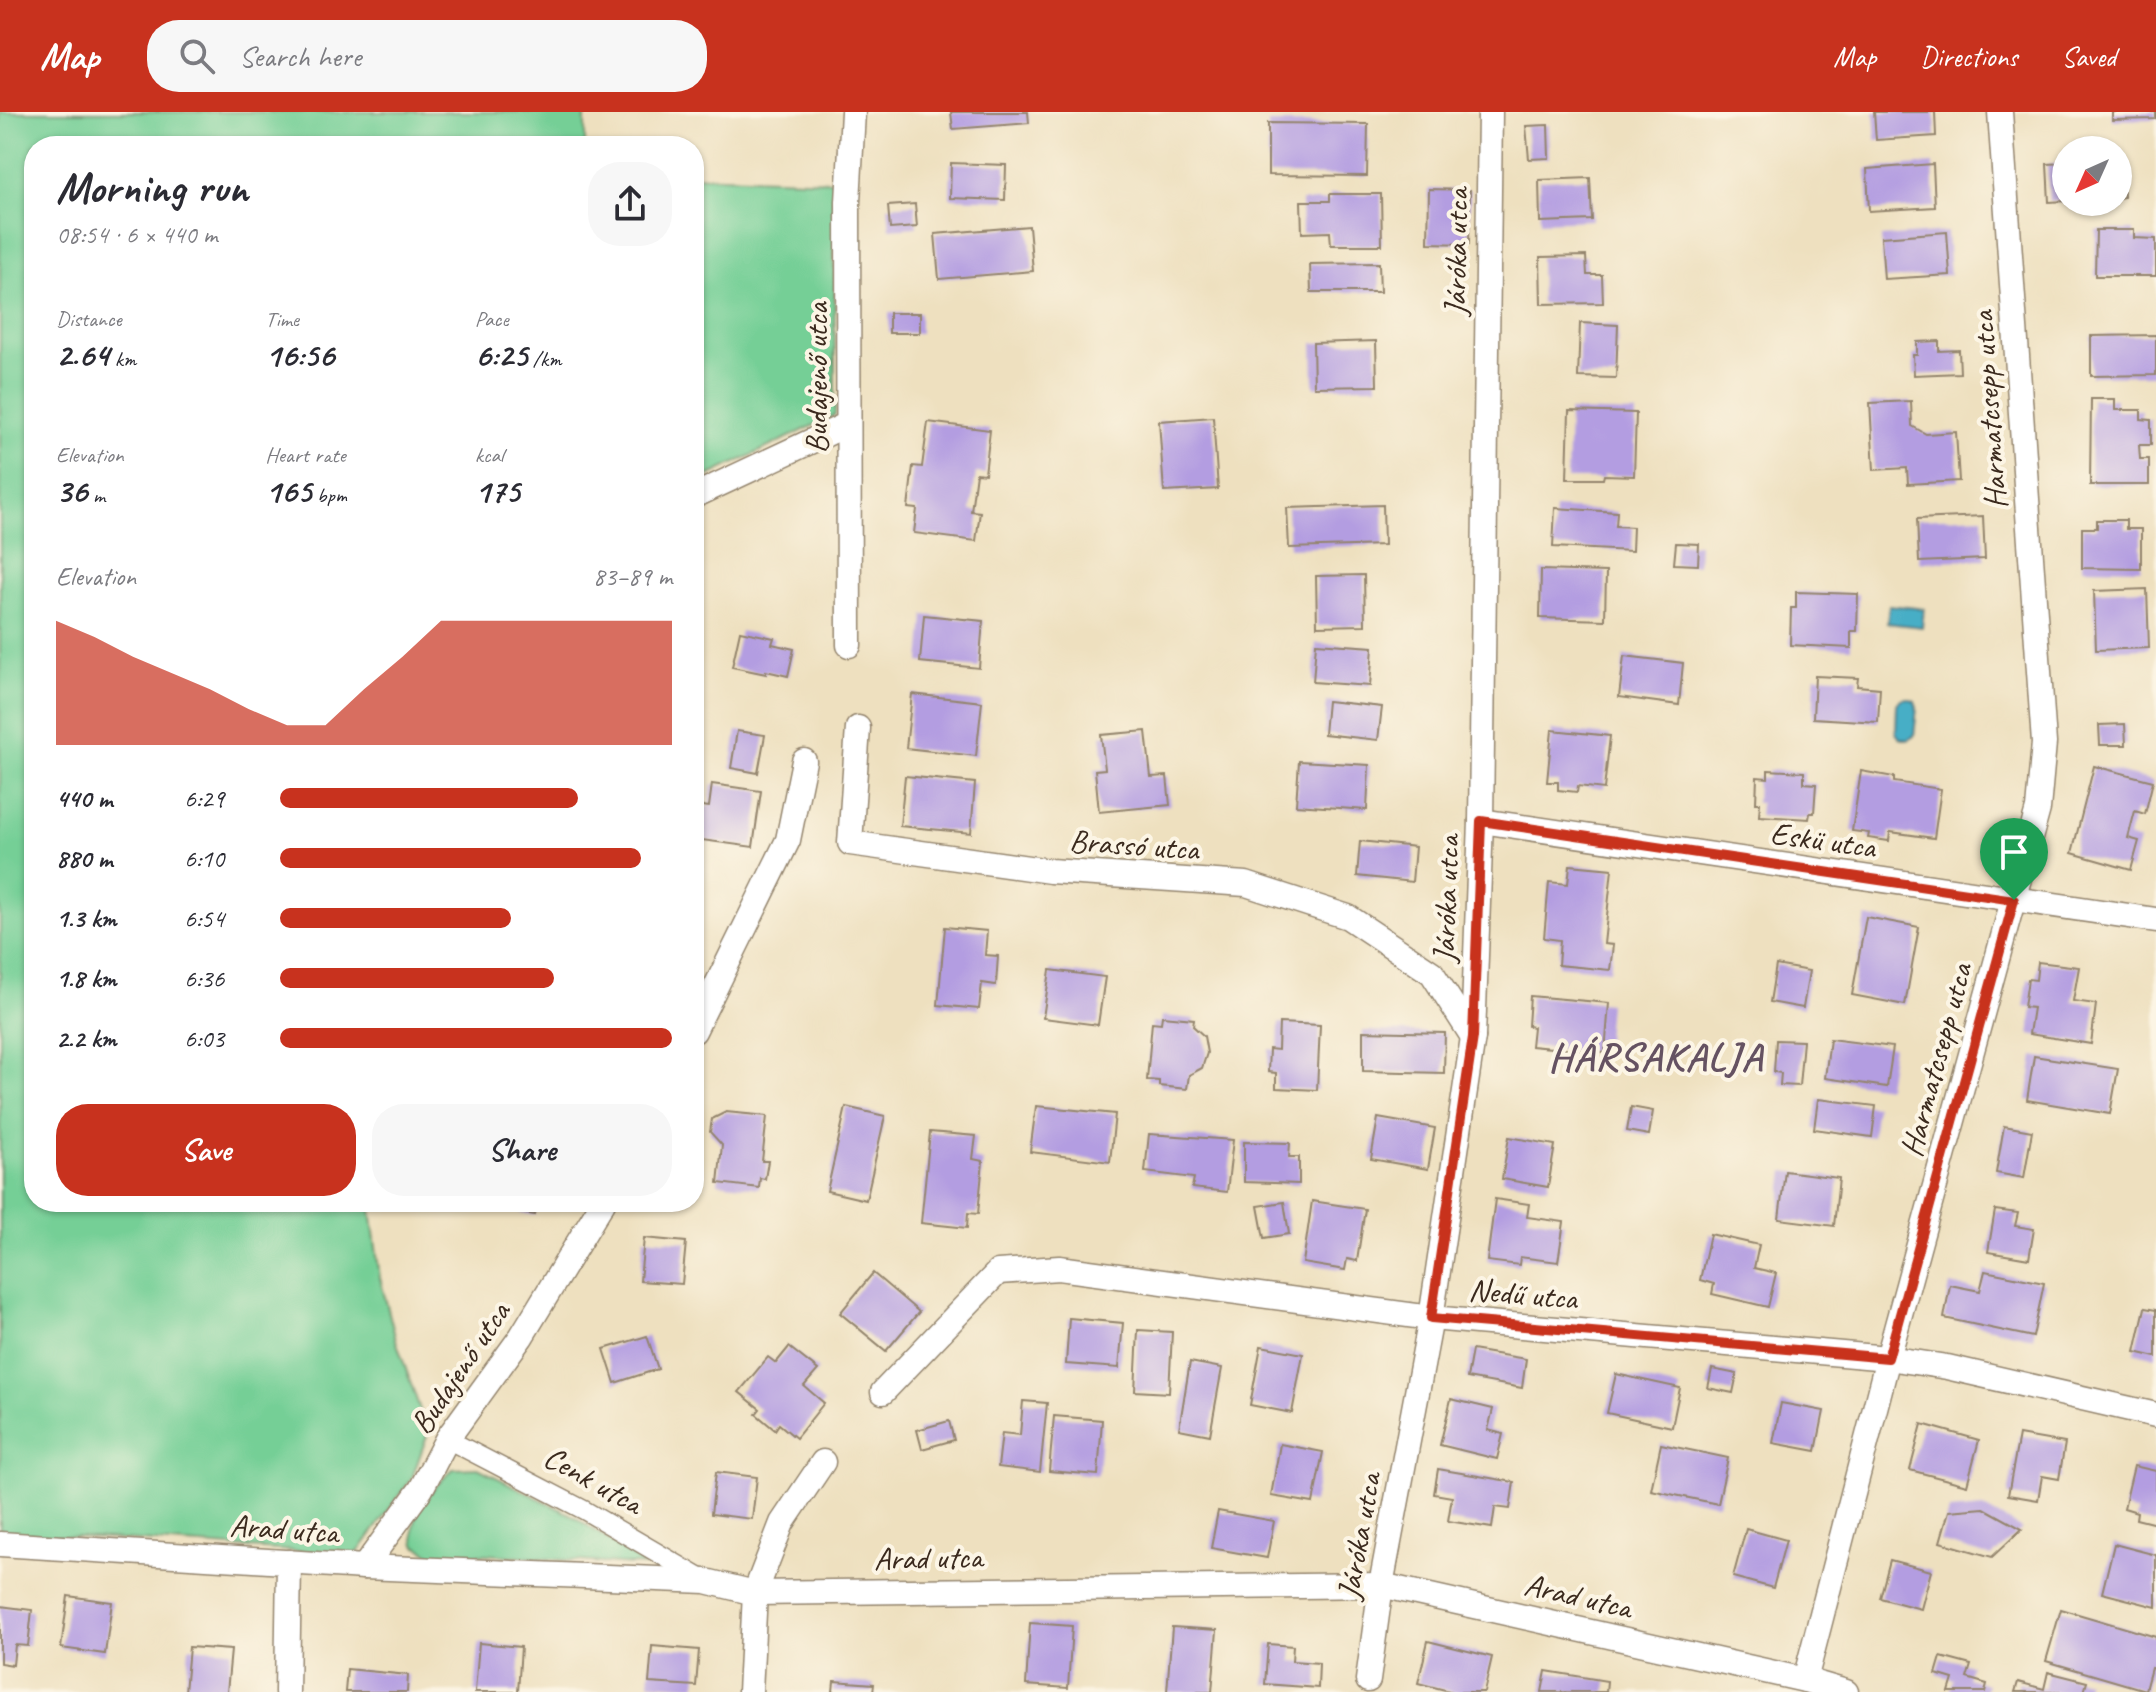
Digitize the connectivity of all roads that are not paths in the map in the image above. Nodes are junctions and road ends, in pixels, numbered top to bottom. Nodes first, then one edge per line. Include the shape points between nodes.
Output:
1 (853, 112) edge
2 (1490, 112) edge
3 (2000, 112) edge
4 (848, 424) junction
5 (704, 491) edge
6 (849, 645) dead end
7 (858, 728) dead end
8 (804, 761) dead end
9 (1481, 821) junction
10 (2014, 900) junction
11 (2156, 920) edge
12 (704, 1011) edge
13 (1473, 1037) junction
14 (597, 1212) edge
15 (1431, 1318) junction
16 (1888, 1358) junction
17 (883, 1392) dead end
18 (2156, 1415) edge
19 (447, 1439) junction
20 (823, 1462) dead end
21 (0, 1544) edge
22 (289, 1562) junction
23 (364, 1567) junction
24 (706, 1581) junction
25 (1381, 1585) junction
26 (755, 1593) junction
27 (1368, 1680) dead end
28 (1805, 1680) junction
29 (287, 1692) edge
30 (750, 1692) edge
31 (1846, 1692) edge

1 - 4 street, Budajenő utca
2 - 9 street, Járóka utca
3 - 10 street, Harmatcsepp utca via 2044,743 2038,809
4 - 5 street
4 - 6 street, Budajenő utca
7 - 13 street, Brassó utca via 850,843 1050,871 1246,884 1348,917 1432,973
8 - 12 street via 788,840
9 - 10 street, Eskü utca
9 - 13 street, Járóka utca
10 - 11 street, Eskü utca
10 - 16 street, Harmatcsepp utca
13 - 15 street, Járóka utca
14 - 19 street, Budajenő utca via 521,1337
15 - 16 street, Nedű utca
15 - 17 street, Nedű utca via 1059,1268 998,1272
15 - 25 street, Járóka utca
16 - 18 street, Nedű utca
16 - 28 street, Harmatcsepp utca
19 - 23 street, Budajenő utca via 421,1489
19 - 24 street, Cenk utca
20 - 26 street via 782,1523
21 - 22 street, Arad utca
22 - 23 street, Arad utca
22 - 29 street
23 - 24 street, Arad utca
24 - 26 street, Arad utca
25 - 26 street, Arad utca
25 - 27 street, Járóka utca
25 - 28 street, Arad utca
26 - 30 street
28 - 31 street, Arad utca

